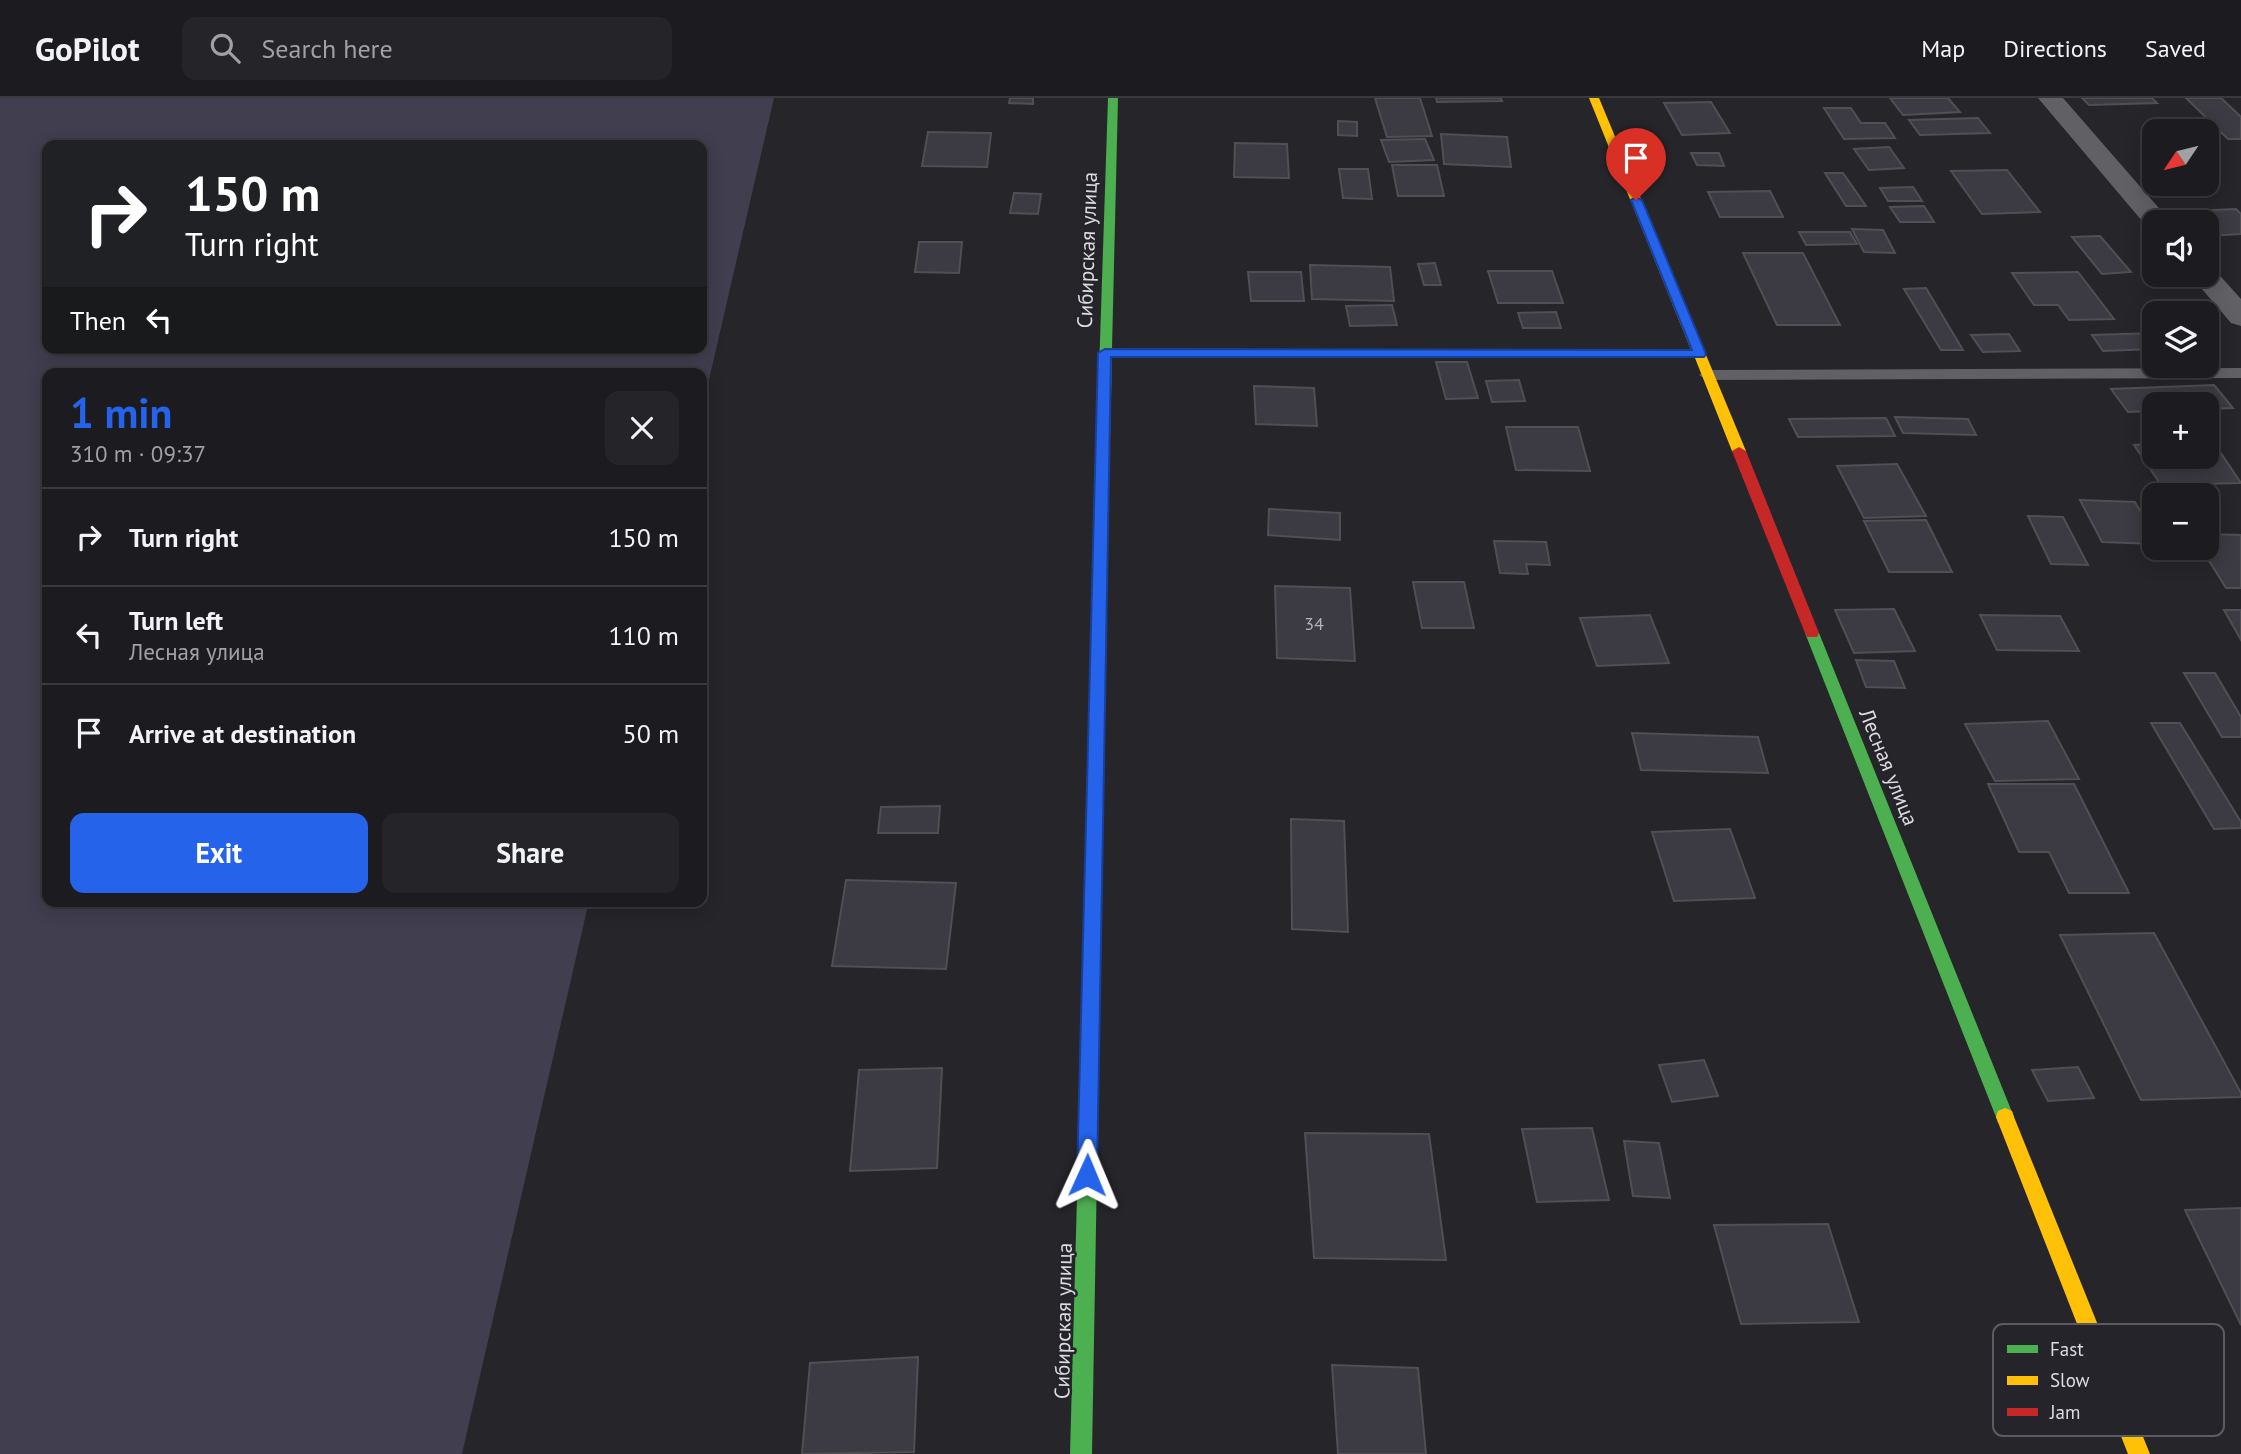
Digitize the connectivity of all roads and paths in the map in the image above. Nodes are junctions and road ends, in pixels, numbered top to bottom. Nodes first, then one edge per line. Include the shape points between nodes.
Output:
1 (1113, 98) edge
2 (1594, 98) edge
3 (2050, 98) edge
4 (2148, 210) edge
5 (2215, 287) edge
6 (2241, 317) edge
7 (1105, 353) junction
8 (1700, 354) junction
9 (2241, 373) edge
10 (1707, 375) junction
11 (2087, 1324) edge
12 (2132, 1436) edge
13 (1081, 1454) edge
14 (2139, 1454) edge

1 - 7 street, Сибирская улица
2 - 8 street, Лесная улица
3 - 4 street
5 - 6 street
7 - 8 street
7 - 13 street, Сибирская улица
8 - 10 street, Лесная улица
9 - 10 lane
10 - 11 street, Лесная улица
12 - 14 street, Лесная улица

